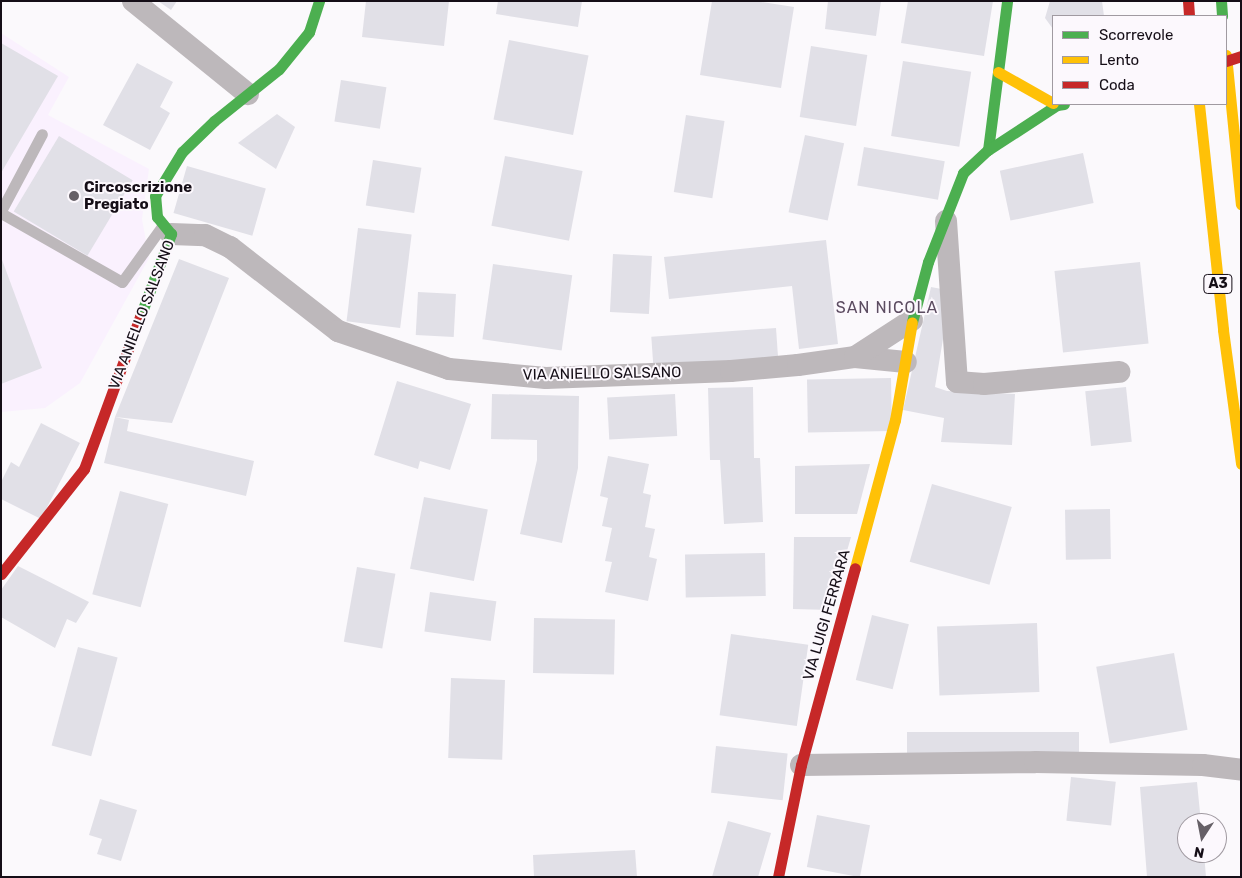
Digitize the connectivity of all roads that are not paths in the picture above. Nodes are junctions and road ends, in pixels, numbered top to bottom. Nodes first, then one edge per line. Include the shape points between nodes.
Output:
1 (133, 1) edge
2 (319, 1) edge
3 (1007, 1) edge
4 (1188, 1) edge
5 (1220, 1) edge
6 (1189, 15) edge
7 (1222, 15) edge
8 (1241, 56) edge
9 (1227, 61) edge
10 (1227, 65) edge
11 (998, 72) junction
12 (248, 94) junction
13 (995, 99) junction
14 (1007, 100) dead end
15 (1052, 101) edge
16 (1024, 102) dead end
17 (1052, 104) edge
18 (1056, 105) edge
19 (1199, 105) edge
20 (42, 134) dead end
21 (988, 150) junction
22 (1241, 204) edge
23 (1, 212) edge
24 (946, 222) junction
25 (167, 229) junction
26 (912, 320) junction
27 (855, 357) junction
28 (906, 362) junction
29 (1119, 372) dead end
30 (1241, 464) edge
31 (1, 574) edge
32 (801, 765) junction
33 (1241, 770) edge
34 (778, 877) edge

1 - 12 street
2 - 12 main road via 309,32 279,69
3 - 11 main road
4 - 6 main road
5 - 7 main road
8 - 9 main road, bridge
10 - 22 main road
11 - 13 main road
11 - 15 main road
12 - 25 main road via 182,152 155,196 157,217
13 - 14 main road
13 - 21 main road
16 - 17 main road
18 - 21 main road, VIA LUIGI FERRARA
19 - 30 main road, A3
20 - 23 lane
21 - 24 main road, VIA LUIGI FERRARA via 963,173
23 - 25 lane via 122,282
24 - 26 main road, VIA LUIGI FERRARA via 928,262
24 - 29 street via 957,382 984,384
25 - 27 street, VIA ANIELLO SALSANO via 205,235 230,247 338,331 449,369 546,378 731,371 798,366
25 - 31 main road, VIA ANIELLO SALSANO via 84,469
26 - 27 street, VIA ANIELLO SALSANO
26 - 28 main road, VIA LUIGI FERRARA
27 - 28 street, VIA ANIELLO SALSANO
28 - 32 main road, VIA LUIGI FERRARA via 895,420
32 - 33 street via 1035,762 1203,765
32 - 34 main road, VIA LUIGI FERRARA

